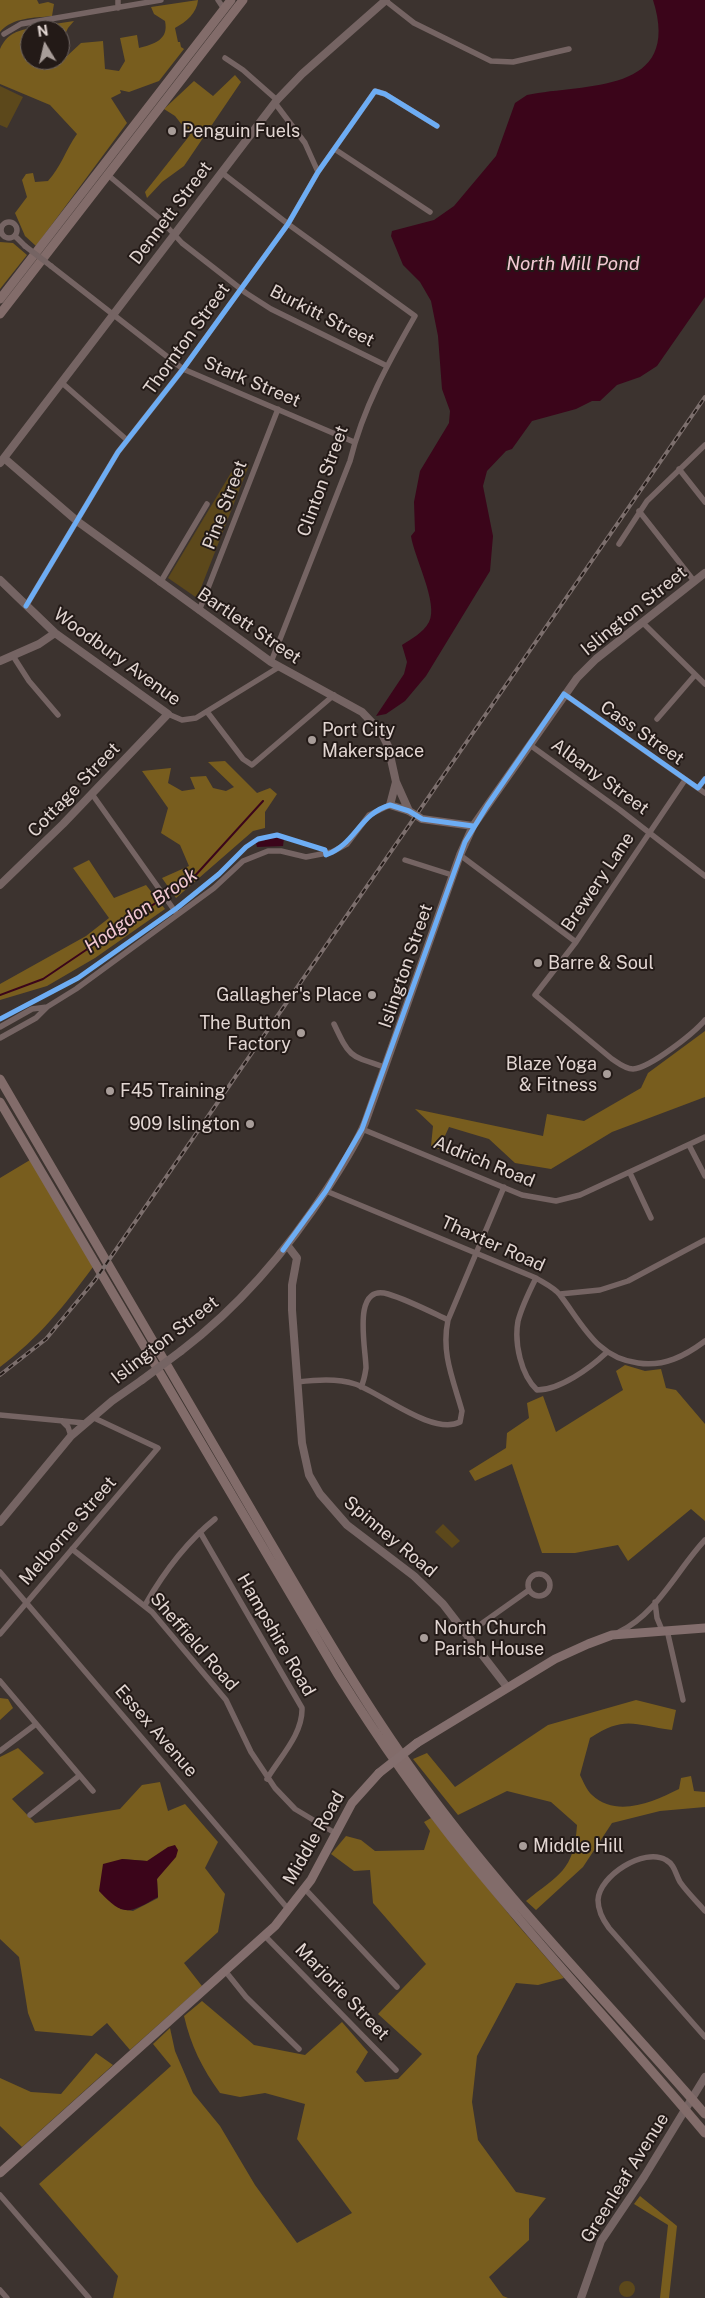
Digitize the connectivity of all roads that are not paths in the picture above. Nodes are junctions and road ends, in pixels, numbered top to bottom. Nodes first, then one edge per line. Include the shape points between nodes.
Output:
1 (118, 0) edge
2 (161, 0) edge
3 (218, 0) edge
4 (231, 0) edge
5 (243, 0) edge
6 (386, 0) edge
7 (118, 8) junction
8 (224, 9) junction
9 (4, 34) dead end
10 (569, 49) dead end
11 (225, 58) dead end
12 (276, 101) junction
13 (437, 126) dead end
14 (336, 150) junction
15 (221, 172) junction
16 (318, 172) junction
17 (108, 175) junction
18 (430, 212) dead end
19 (288, 224) junction
20 (174, 233) junction
21 (1, 235) edge
22 (15, 236) junction
23 (240, 290) junction
24 (0, 299) edge
25 (0, 314) edge
26 (112, 314) junction
27 (386, 366) junction
28 (183, 369) junction
29 (61, 382) junction
30 (278, 409) junction
31 (127, 440) junction
32 (354, 442) junction
33 (705, 445) edge
34 (1, 459) edge
35 (678, 468) junction
36 (705, 502) edge
37 (207, 504) dead end
38 (639, 511) junction
39 (77, 521) junction
40 (618, 544) dead end
41 (705, 573) edge
42 (0, 580) edge
43 (694, 581) junction
44 (160, 583) junction
45 (26, 606) junction
46 (199, 611) junction
47 (642, 622) junction
48 (54, 633) junction
49 (14, 656) junction
50 (0, 661) edge
51 (271, 662) junction
52 (279, 667) junction
53 (695, 675) junction
54 (705, 684) edge
55 (564, 694) junction
56 (334, 695) junction
57 (208, 712) junction
58 (168, 714) junction
59 (58, 715) dead end
60 (658, 719) dead end
61 (530, 744) junction
62 (705, 778) edge
63 (685, 780) junction
64 (396, 782) junction
65 (698, 788) junction
66 (705, 793) edge
67 (92, 794) junction
68 (390, 805) junction
69 (409, 811) junction
70 (473, 826) junction
71 (649, 832) junction
72 (460, 855) junction
73 (405, 860) dead end
74 (452, 875) junction
75 (705, 876) edge
76 (0, 885) edge
77 (177, 914) junction
78 (576, 942) junction
79 (47, 1007) junction
80 (705, 1020) edge
81 (334, 1024) dead end
82 (0, 1027) edge
83 (0, 1038) edge
84 (385, 1067) junction
85 (0, 1079) edge
86 (0, 1102) edge
87 (362, 1130) junction
88 (705, 1137) edge
89 (689, 1145) junction
90 (630, 1172) junction
91 (705, 1176) edge
92 (504, 1187) junction
93 (326, 1191) junction
94 (651, 1218) dead end
95 (705, 1240) edge
96 (287, 1245) junction
97 (477, 1252) junction
98 (536, 1278) junction
99 (560, 1294) junction
100 (448, 1320) junction
101 (705, 1341) edge
102 (606, 1353) junction
103 (297, 1382) junction
104 (362, 1387) junction
105 (0, 1415) edge
106 (92, 1417) junction
107 (61, 1421) junction
108 (84, 1423) junction
109 (71, 1436) junction
110 (215, 1520) dead end
111 (0, 1522) edge
112 (200, 1532) junction
113 (705, 1540) edge
114 (72, 1549) junction
115 (0, 1572) edge
116 (529, 1590) junction
117 (26, 1602) junction
118 (655, 1602) junction
119 (145, 1605) junction
120 (705, 1628) edge
121 (665, 1630) junction
122 (0, 1634) edge
123 (467, 1634) junction
124 (612, 1635) junction
125 (0, 1681) edge
126 (507, 1687) junction
127 (683, 1700) dead end
128 (36, 1724) junction
129 (0, 1751) edge
130 (79, 1776) junction
131 (267, 1779) junction
132 (93, 1791) dead end
133 (30, 1815) dead end
134 (335, 1833) junction
135 (305, 1889) junction
136 (289, 1910) junction
137 (705, 1911) edge
138 (265, 1936) junction
139 (226, 1972) junction
140 (397, 1987) dead end
141 (705, 2037) edge
142 (299, 2049) dead end
143 (396, 2070) dead end
144 (705, 2077) edge
145 (692, 2099) junction
146 (685, 2109) junction
147 (705, 2114) edge
148 (705, 2133) edge
149 (0, 2173) edge
150 (0, 2195) edge
151 (0, 2290) edge
152 (7, 2298) edge
153 (89, 2298) edge
154 (581, 2298) edge

1 - 7 street
2 - 7 street
3 - 8 street
4 - 8 main road
5 - 17 main road
6 - 10 street via 414,23 492,61 513,62
6 - 12 street, Dennett Street
7 - 9 street via 21,24
8 - 24 main road
11 - 12 street
12 - 15 street, Dennett Street
12 - 16 street via 305,143
13 - 14 street, Thornton Street via 375,91
14 - 16 street, Thornton Street
14 - 18 street
15 - 19 street
15 - 20 street, Dennett Street
16 - 19 street, Thornton Street
17 - 20 street, Burkitt Street
17 - 25 main road
19 - 23 street, Thornton Street
19 - 27 street, Clinton Street via 415,316
20 - 23 street, Burkitt Street
20 - 26 street, Dennett Street
21 - 22 street via 6,238
21 - 22 street via 1,226 9,221 17,227
22 - 26 street, Stark Street, bridge
23 - 27 street, Burkitt Street
23 - 28 street, Thornton Street
26 - 28 street, Stark Street
26 - 29 street, Dennett Street
27 - 32 street, Clinton Street
28 - 30 street, Stark Street
28 - 31 street, Thornton Street
29 - 31 street
29 - 34 street, Dennett Street
30 - 32 street, Stark Street
30 - 46 street, Pine Street
31 - 39 street, Thornton Street
32 - 51 street, Clinton Street via 350,461
33 - 35 street
34 - 39 street, Bartlett Street
35 - 36 street
35 - 38 street
37 - 44 street
38 - 40 street
38 - 43 street
39 - 44 street, Bartlett Street
39 - 45 street, Thornton Street
41 - 43 street, Islington Street
42 - 45 street, Woodbury Avenue
43 - 47 street, Islington Street
44 - 46 street, Bartlett Street
45 - 48 street, Woodbury Avenue
46 - 51 street, Bartlett Street
47 - 53 street
47 - 55 street, Islington Street via 585,670
48 - 49 street
48 - 58 street, Woodbury Avenue
49 - 50 street
49 - 59 street via 29,681
51 - 52 street, Bartlett Street
52 - 56 street, Bartlett Street
52 - 57 street, Woodbury Avenue
53 - 54 street
53 - 60 street
55 - 61 street, Islington Street
55 - 63 street, Cass Street
56 - 57 street via 252,765 243,759
56 - 64 street, Bartlett Street via 362,712 376,726 388,746
57 - 58 street, Woodbury Avenue via 189,720
58 - 67 street, Cottage Street
61 - 70 street, Islington Street
61 - 71 street, Albany Street
62 - 65 street
63 - 65 street, Cass Street
63 - 71 street, Albany Street
64 - 68 street, Bartlett Street
64 - 69 street
65 - 66 street, Cass Street
67 - 76 street, Cottage Street
67 - 77 street
68 - 69 street
68 - 77 street via 372,813 347,844 326,855 306,857 272,851 248,858
69 - 70 street via 422,819
70 - 72 street, Islington Street
71 - 75 street
71 - 78 street, Brewery Lane
72 - 74 street, Islington Street
72 - 78 street
73 - 74 street
74 - 84 street, Islington Street
77 - 79 street
78 - 80 street, Brewery Lane via 535,995 626,1068 633,1069 648,1063 681,1042
79 - 82 street via 32,1009
79 - 83 street via 36,1018
81 - 84 street via 352,1056
84 - 87 street, Islington Street
85 - 145 main road via 223,1463 382,1728 492,1873
86 - 146 main road via 337,1673 386,1749 484,1877
87 - 92 street, Aldrich Road
87 - 93 street, Islington Street
88 - 89 street, Aldrich Road
89 - 90 street, Aldrich Road
89 - 91 street
90 - 92 street, Aldrich Road via 580,1195 556,1201 533,1198
90 - 94 street
92 - 97 street
93 - 96 street, Islington Street
93 - 97 street, Thaxter Road
95 - 99 street via 628,1281 600,1290
96 - 103 street, Spinney Road via 297,1258 292,1295
96 - 106 street, Islington Street, bridge via 232,1308
97 - 98 street, Thaxter Road
97 - 100 street
98 - 99 street, Thaxter Road
98 - 102 street via 518,1321 517,1335 522,1364 530,1384 537,1390 550,1388 590,1368
99 - 102 street, Thaxter Road via 583,1329
100 - 104 street via 387,1294 374,1293 370,1296 366,1300 364,1314 366,1368
100 - 104 street via 444,1348 462,1411 460,1422 448,1425 434,1422
101 - 102 street, Thaxter Road via 689,1354 654,1364 630,1362
103 - 104 street via 342,1382
103 - 123 street, Spinney Road via 304,1457 309,1475 320,1494 347,1525 429,1589
105 - 107 street
106 - 108 street, Islington Street
106 - 114 street, Melborne Street via 158,1448
107 - 108 street
107 - 109 street
108 - 109 street, Islington Street
109 - 111 street, Islington Street
110 - 112 street
112 - 119 street via 172,1563
112 - 131 street, Hampshire Road via 302,1708 297,1732
113 - 118 street, Middle Road
114 - 117 street, Melborne Street
114 - 119 street, Sheffield Road
115 - 117 street, Essex Avenue
116 - 116 street via 536,1596 543,1596 549,1591 550,1580 541,1573 534,1575 528,1581
116 - 123 street
117 - 122 street, Melborne Street
117 - 136 street, Essex Avenue
118 - 121 street via 657,1618
118 - 124 street, Middle Road via 636,1622
119 - 131 street, Sheffield Road via 226,1700
120 - 121 main road
121 - 124 main road
121 - 127 street
123 - 126 street, Spinney Road
124 - 126 main road, Middle Road via 566,1654
125 - 128 street
126 - 134 main road, Middle Road, bridge via 417,1743 379,1773 356,1797
128 - 129 street
128 - 130 street
130 - 132 street
130 - 133 street
131 - 134 street, Sheffield Road via 295,1809
134 - 135 main road, Middle Road
135 - 136 main road, Middle Road
135 - 140 street
136 - 138 main road, Middle Road
137 - 141 street via 680,1882 673,1865 654,1856 637,1859 606,1880 598,1901 609,1928
138 - 139 main road, Middle Road
138 - 143 street, Marjorie Street
139 - 142 street via 250,2002
139 - 149 main road, Middle Road
144 - 145 street, Greenleaf Avenue
145 - 146 street, Greenleaf Avenue
145 - 147 main road
146 - 148 main road
146 - 154 street, Greenleaf Avenue via 601,2241
150 - 153 street
151 - 152 street

